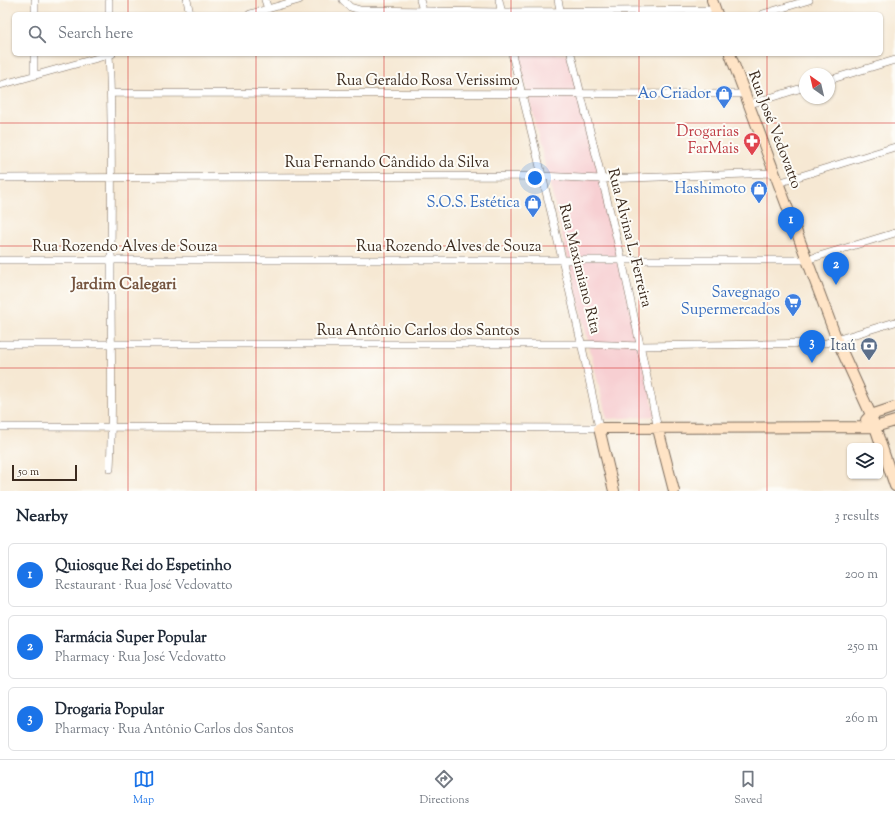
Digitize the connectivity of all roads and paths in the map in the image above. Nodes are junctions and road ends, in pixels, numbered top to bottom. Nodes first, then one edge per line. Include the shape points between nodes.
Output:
1 (35, 0) edge
2 (109, 0) edge
3 (187, 0) edge
4 (265, 0) edge
5 (299, 0) edge
6 (343, 0) edge
7 (420, 0) edge
8 (499, 0) edge
9 (558, 0) edge
10 (809, 0) edge
11 (715, 8) edge
12 (268, 9) junction
13 (423, 10) junction
14 (35, 12) edge
15 (109, 12) edge
16 (190, 12) edge
17 (257, 12) edge
18 (476, 12) edge
19 (502, 12) edge
20 (561, 12) edge
21 (770, 12) edge
22 (34, 56) edge
23 (103, 56) edge
24 (110, 56) edge
25 (512, 56) edge
26 (572, 56) edge
27 (731, 56) edge
28 (895, 60) edge
29 (34, 75) junction
30 (835, 78) edge
31 (0, 85) edge
32 (799, 89) edge
33 (112, 93) junction
34 (744, 94) junction
35 (522, 95) junction
36 (582, 95) junction
37 (750, 104) junction
38 (895, 147) edge
39 (541, 176) junction
40 (112, 177) junction
41 (0, 178) edge
42 (776, 178) junction
43 (601, 179) junction
44 (895, 233) edge
45 (0, 260) edge
46 (111, 260) junction
47 (563, 260) junction
48 (622, 260) junction
49 (806, 260) junction
50 (895, 322) edge
51 (837, 340) junction
52 (110, 343) junction
53 (0, 344) edge
54 (583, 344) junction
55 (641, 346) junction
56 (895, 408) edge
57 (871, 415) junction
58 (895, 421) edge
59 (112, 426) junction
60 (0, 427) edge
61 (860, 427) junction
62 (875, 427) junction
63 (600, 428) junction
64 (658, 429) junction
65 (110, 469) dead end
66 (895, 486) edge
67 (614, 491) edge
68 (674, 491) edge

1 - 14 street
2 - 15 street
3 - 16 street
4 - 12 street
5 - 12 street
6 - 13 street via 350,7 360,10
7 - 13 street
8 - 19 street
9 - 20 street
10 - 21 street
11 - 20 street
12 - 17 street
13 - 18 street
22 - 29 street
23 - 29 street
24 - 33 street
25 - 35 street, Rua Maximiano Rita
26 - 36 street, Rua Alvina L. Ferreira
27 - 34 street, Rua José Vedovatto
28 - 30 street
29 - 31 street
32 - 37 street
33 - 35 street, Rua Geraldo Rosa Verissimo
33 - 40 street
34 - 36 street, Rua Geraldo Rosa Verissimo
34 - 37 street, Rua José Vedovatto
35 - 36 street, Rua Geraldo Rosa Verissimo
35 - 39 street, Rua Maximiano Rita
36 - 43 street, Rua Alvina L. Ferreira
37 - 42 street, Rua José Vedovatto
38 - 42 street, Rua Fernando Cândido da Silva
39 - 40 street, Rua Fernando Cândido da Silva
39 - 43 street, Rua Fernando Cândido da Silva
39 - 47 street, Rua Maximiano Rita
40 - 41 street, Rua Fernando Cândido da Silva
40 - 46 street
42 - 43 street, Rua Fernando Cândido da Silva
42 - 49 street, Rua José Vedovatto
43 - 48 street, Rua Alvina L. Ferreira
44 - 49 street, Rua Rozendo Alves de Souza
45 - 46 street, Rua Rozendo Alves de Souza
46 - 47 street, Rua Rozendo Alves de Souza
46 - 52 street
47 - 48 street, Rua Rozendo Alves de Souza
47 - 54 street, Rua Maximiano Rita
48 - 49 street, Rua Rozendo Alves de Souza
48 - 55 street, Rua Alvina L. Ferreira
49 - 51 street, Rua José Vedovatto
50 - 51 street, Rua Antônio Carlos dos Santos
51 - 55 street, Rua Antônio Carlos dos Santos via 826,343
51 - 57 street, Rua José Vedovatto
52 - 53 street, Rua Antônio Carlos dos Santos
52 - 54 street, Rua Antônio Carlos dos Santos
52 - 59 street
54 - 55 street, Rua Antônio Carlos dos Santos
54 - 63 street, Rua Maximiano Rita
55 - 64 street, Rua Alvina L. Ferreira
56 - 57 street
57 - 61 street
57 - 62 street, Rua José Vedovatto
58 - 62 street
59 - 60 street
59 - 63 street
59 - 65 street
61 - 62 street
61 - 64 street
62 - 66 street, Rua José Vedovatto
63 - 64 street
63 - 67 street, Rua Maximiano Rita
64 - 68 street

